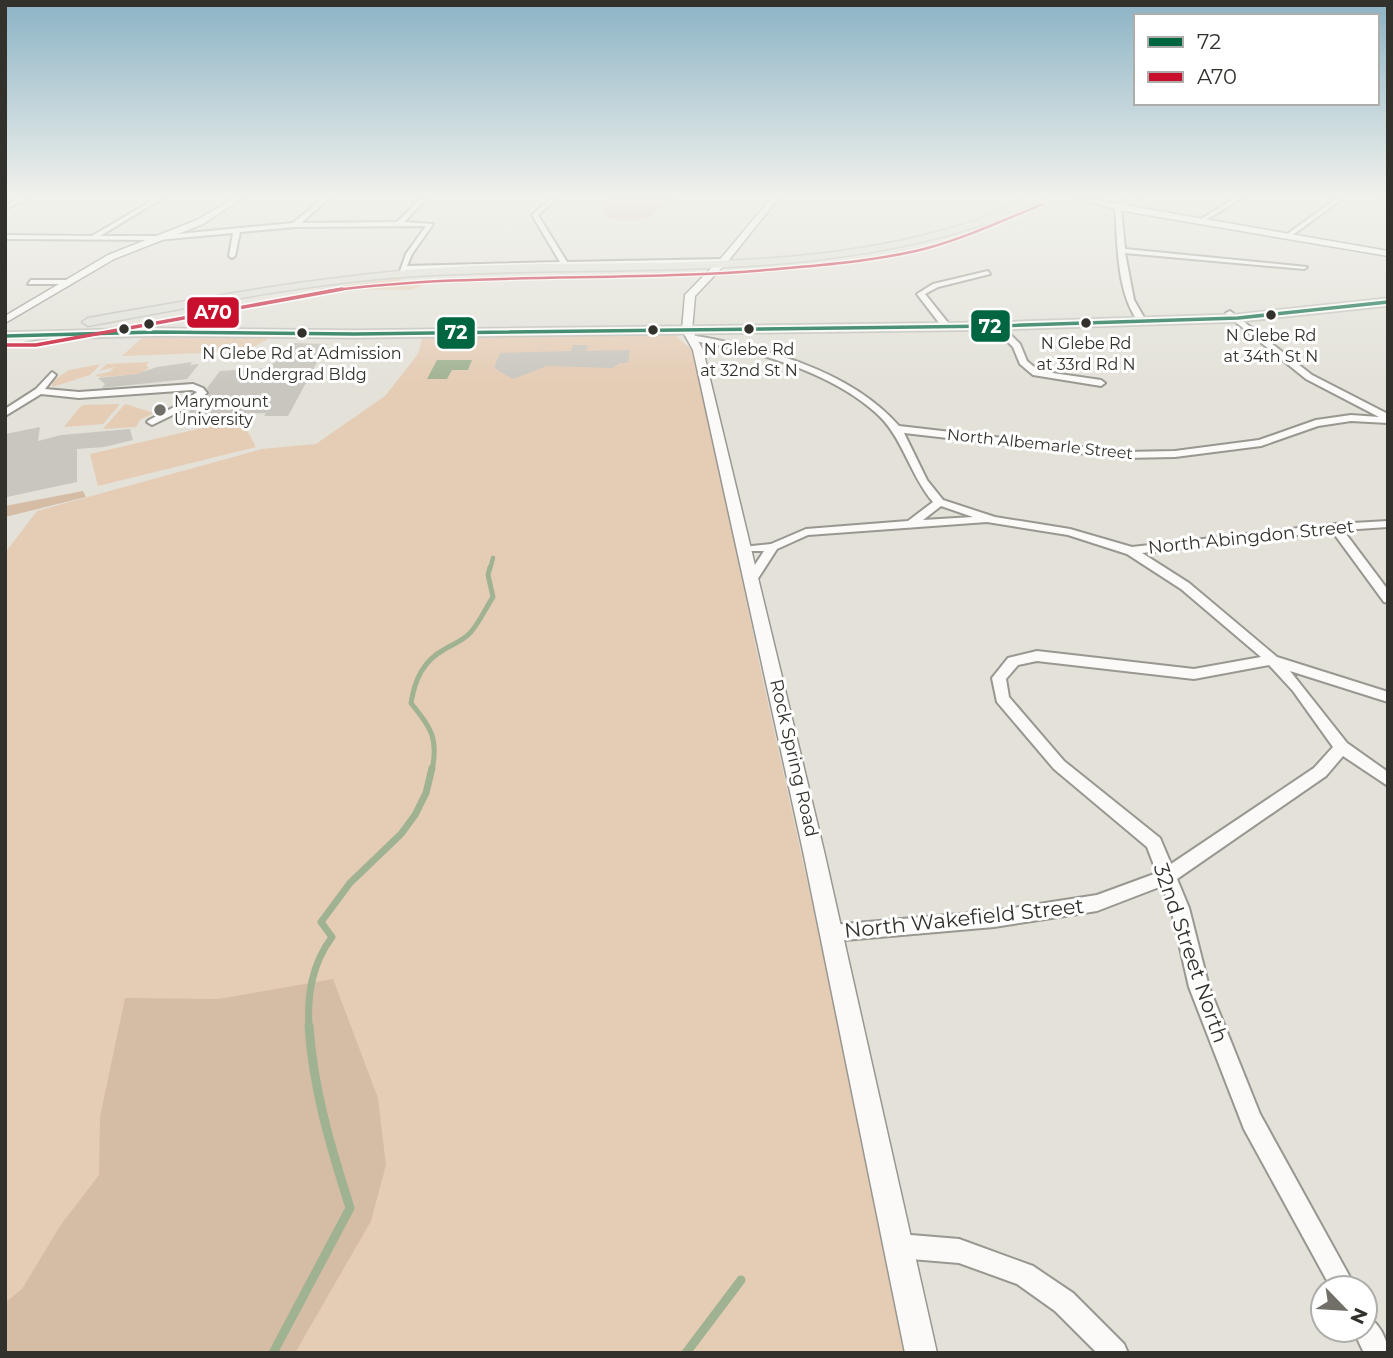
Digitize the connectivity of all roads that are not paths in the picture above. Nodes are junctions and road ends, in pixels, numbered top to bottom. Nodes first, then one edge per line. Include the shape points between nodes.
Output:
1 (107, 259) edge
2 (409, 259) edge
3 (562, 259) edge
4 (724, 259) edge
5 (775, 259) edge
6 (1125, 259) edge
7 (1218, 259) edge
8 (564, 263) junction
9 (721, 263) junction
10 (1304, 267) dead end
11 (402, 271) junction
12 (988, 272) dead end
13 (31, 282) dead end
14 (69, 282) junction
15 (328, 282) junction
16 (1387, 299) edge
17 (1234, 315) junction
18 (117, 317) junction
19 (1139, 319) junction
20 (993, 323) junction
21 (944, 324) junction
22 (71, 329) junction
23 (47, 330) junction
24 (689, 331) junction
25 (6, 333) edge
26 (114, 333) junction
27 (724, 335) junction
28 (34, 336) junction
29 (52, 375) dead end
30 (1101, 383) dead end
31 (39, 390) junction
32 (5, 414) edge
33 (1388, 418) edge
34 (152, 422) dead end
35 (897, 429) junction
36 (939, 502) junction
37 (993, 520) junction
38 (911, 524) junction
39 (1388, 524) edge
40 (1335, 527) junction
41 (773, 547) junction
42 (746, 549) junction
43 (1131, 551) junction
44 (753, 577) junction
45 (1388, 598) edge
46 (1272, 660) junction
47 (1388, 697) edge
48 (1342, 747) junction
49 (1388, 780) edge
50 (1166, 877) junction
51 (832, 933) junction
52 (899, 1246) junction
53 (1336, 1274) edge
54 (922, 1353) edge
55 (1115, 1353) edge

1 - 14 street
2 - 11 street
3 - 8 street
4 - 9 street, Rock Spring Road
5 - 9 main road
6 - 19 street via 1130,301
7 - 10 street
8 - 9 street
8 - 11 street
9 - 11 main road
9 - 24 street, Rock Spring Road via 690,296
11 - 15 main road
12 - 21 street via 924,290 922,296
13 - 14 street
14 - 25 street
15 - 18 main road
15 - 22 main road
16 - 17 main road
17 - 19 main road
17 - 33 street via 1309,377
18 - 23 main road
18 - 25 main road via 33,325
19 - 20 main road
20 - 21 main road
20 - 30 street via 1036,373
21 - 24 main road
21 - 27 main road
22 - 23 main road
22 - 24 main road
22 - 28 main road
23 - 25 main road
24 - 26 main road
24 - 27 main road
24 - 42 street, Rock Spring Road via 698,351
25 - 26 main road
25 - 28 main road
26 - 28 main road
27 - 35 street via 847,387 876,406
29 - 31 street
31 - 32 street
31 - 34 street via 79,395 193,387 202,393
33 - 35 street, North Albemarle Street via 1316,423 1261,443 1175,454 1123,455
35 - 36 street
36 - 37 street, North Abingdon Street
36 - 38 street
37 - 38 street, North Abingdon Street
37 - 43 street, North Abingdon Street via 1070,532
38 - 41 street, North Abingdon Street via 806,532
39 - 40 street, North Abingdon Street
40 - 43 street, North Abingdon Street
40 - 45 street
41 - 42 street, North Abingdon Street
41 - 44 street
42 - 44 street, Rock Spring Road
43 - 46 street via 1185,586
44 - 51 street, Rock Spring Road
46 - 47 street
46 - 48 street
46 - 50 street, 32nd Street North via 1194,674 1037,656 1013,660 999,678 1002,698 1059,765 1154,843
48 - 49 street
48 - 50 street, North Wakefield Street via 1320,772
50 - 51 street, North Wakefield Street via 1097,903 994,919
50 - 53 street, 32nd Street North via 1180,908 1199,987 1252,1121
51 - 52 street, Rock Spring Road
52 - 54 street, Rock Spring Road
52 - 55 street via 959,1251 1024,1275 1064,1302

